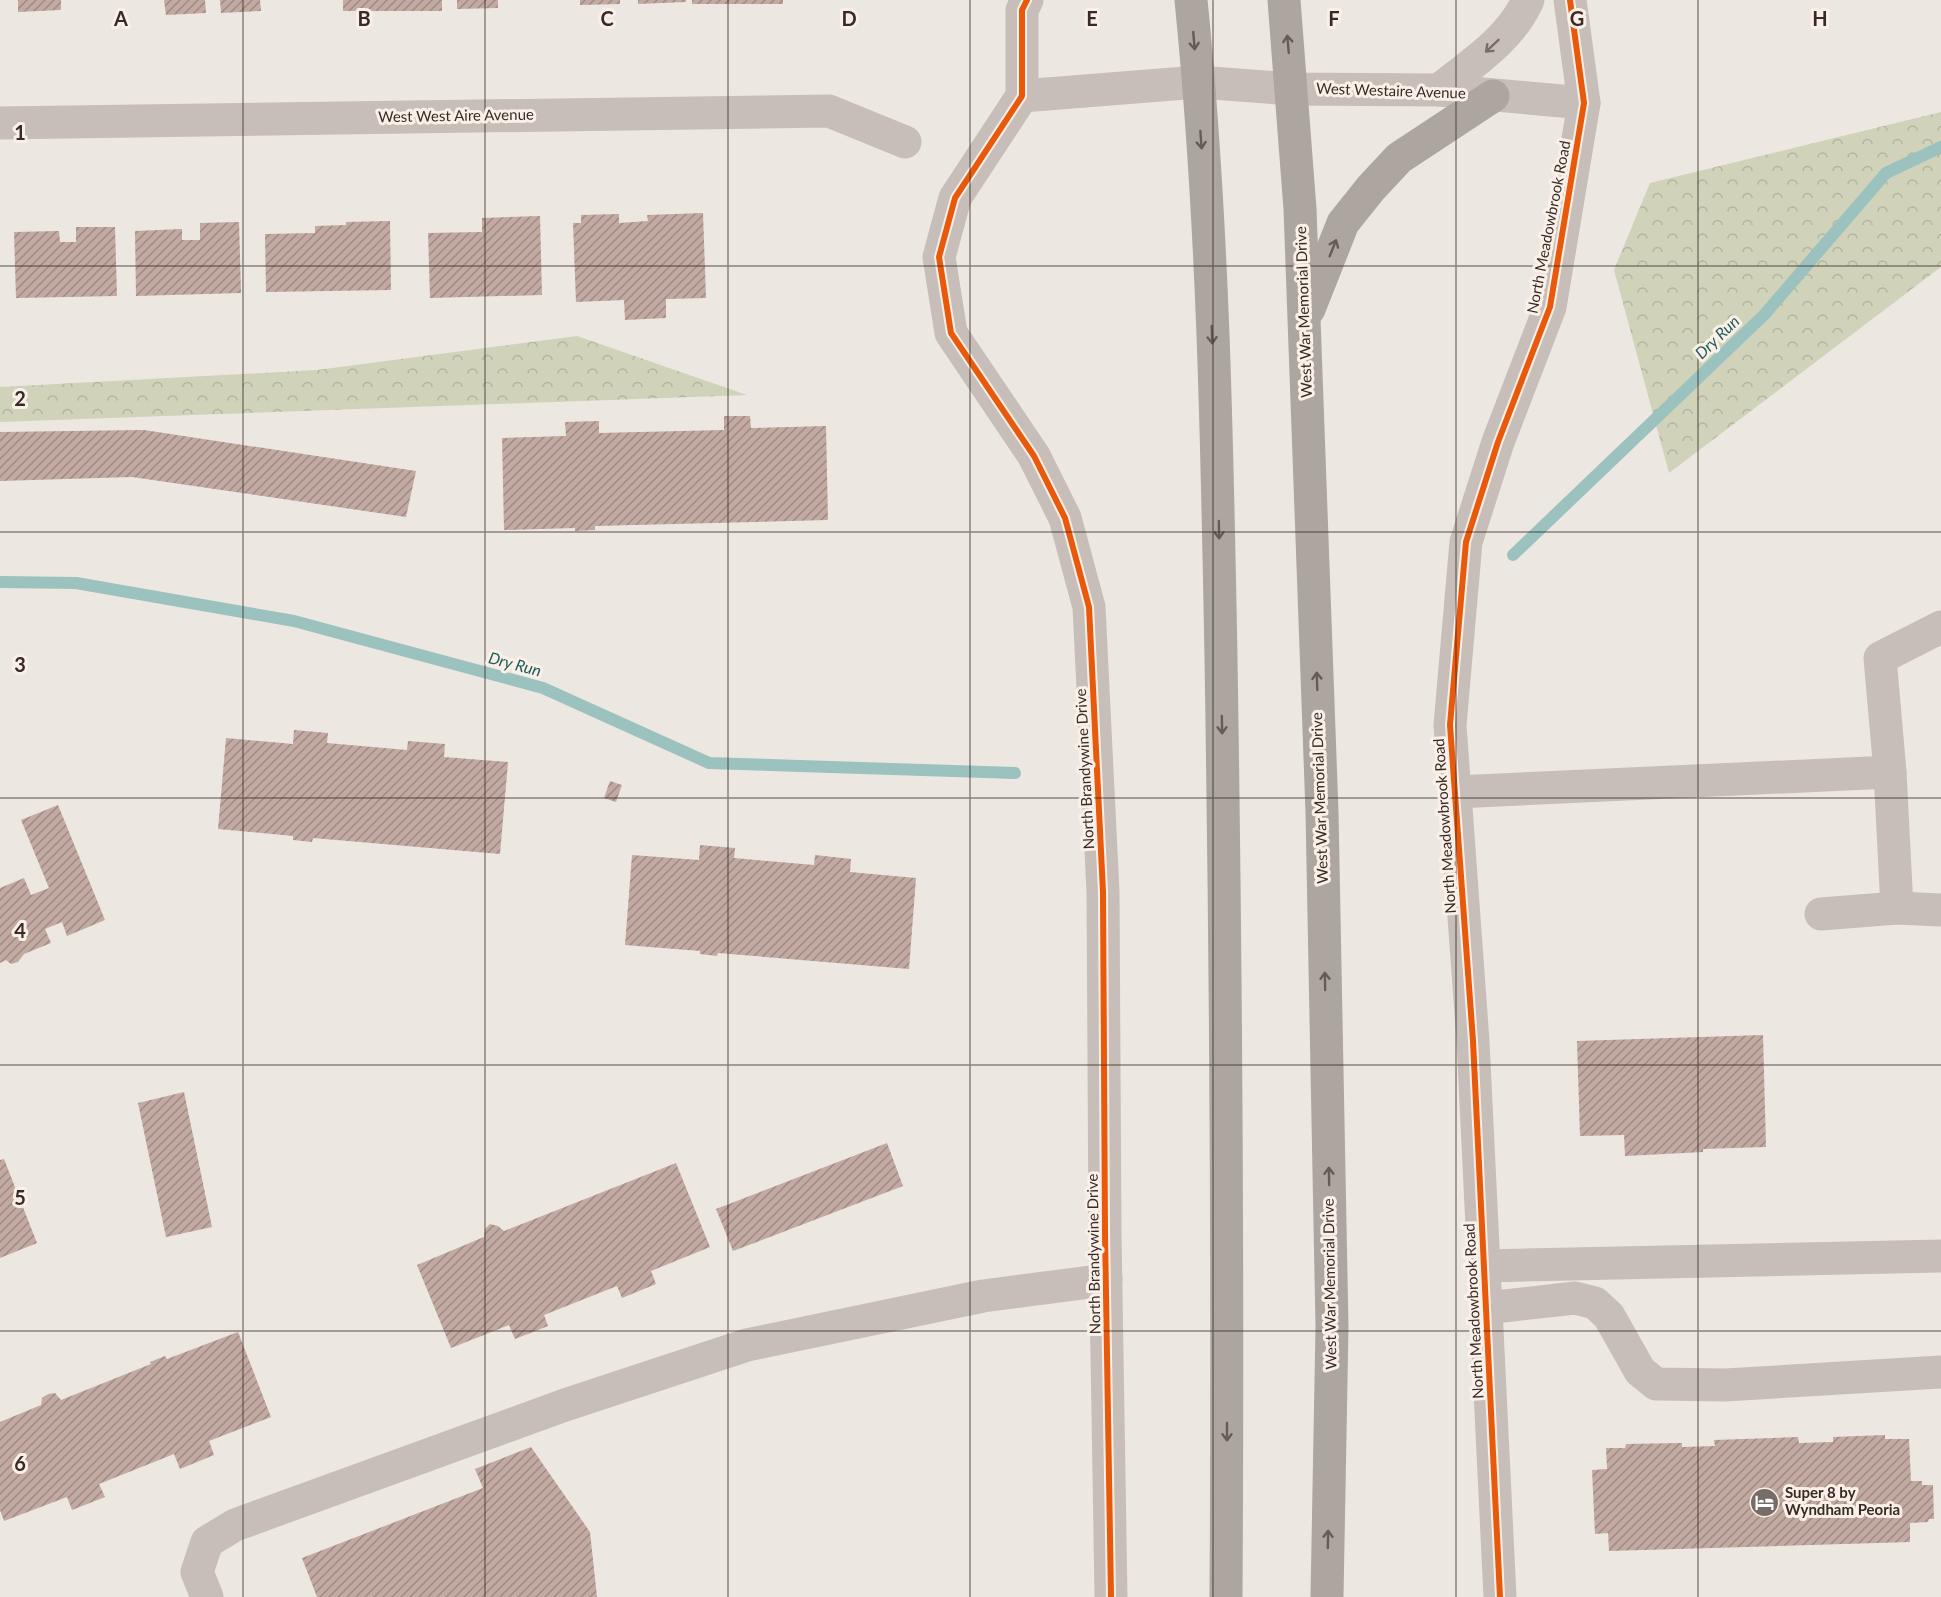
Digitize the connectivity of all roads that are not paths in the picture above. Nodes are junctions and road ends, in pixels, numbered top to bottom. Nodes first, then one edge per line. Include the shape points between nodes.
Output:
1 (1027, 0) edge
2 (1191, 0) edge
3 (1284, 0) edge
4 (1528, 0) edge
5 (1570, 0) edge
6 (1198, 82) junction
7 (1291, 89) junction
8 (1439, 90) junction
9 (1022, 96) junction
10 (1493, 96) junction
11 (1584, 103) junction
12 (0, 123) edge
13 (905, 142) dead end
14 (1304, 322) junction
15 (1941, 627) edge
16 (1890, 772) junction
17 (1455, 792) junction
18 (1898, 908) junction
19 (1941, 910) edge
20 (1821, 914) dead end
21 (1941, 1256) edge
22 (1484, 1266) junction
23 (1106, 1280) junction
24 (1486, 1308) junction
25 (1941, 1372) edge
26 (207, 1597) edge
27 (1110, 1597) edge
28 (1226, 1597) edge
29 (1327, 1597) edge
30 (1500, 1597) edge

1 - 9 street via 1022,10
2 -> 6 highway
7 -> 3 highway, West War Memorial Drive
4 -> 8 street via 1521,15 1495,45
5 - 11 street, North Meadowbrook Road
6 - 7 street, West Westaire Avenue
6 - 9 street
6 -> 28 highway via 1218,521 1225,935
7 - 8 street, West Westaire Avenue
7 - 14 highway, West War Memorial Drive
8 - 10 street, West Westaire Avenue
9 - 23 street, North Brandywine Drive via 955,198 939,257 951,333 1034,456 1065,518 1089,607 1103,892
10 - 11 street, West Westaire Avenue
14 -> 10 highway via 1343,223 1371,188 1398,158
11 - 17 street, North Meadowbrook Road via 1550,307 1498,442 1466,542 1450,725
12 - 13 street, West West Aire Avenue via 829,111
29 -> 14 highway, West War Memorial Drive via 1332,1327 1329,1160 1322,813
15 - 16 street via 1880,658
16 - 17 street
16 - 18 street
17 - 22 street, North Meadowbrook Road
18 - 19 street
18 - 20 street
21 - 22 street
22 - 24 street, North Meadowbrook Road
23 - 26 street via 983,1296 747,1345 565,1405 235,1525 207,1542 197,1572
23 - 27 street, North Brandywine Drive
24 - 25 street via 1575,1298 1595,1303 1609,1316 1640,1371 1656,1384 1725,1385
24 - 30 street, North Meadowbrook Road

